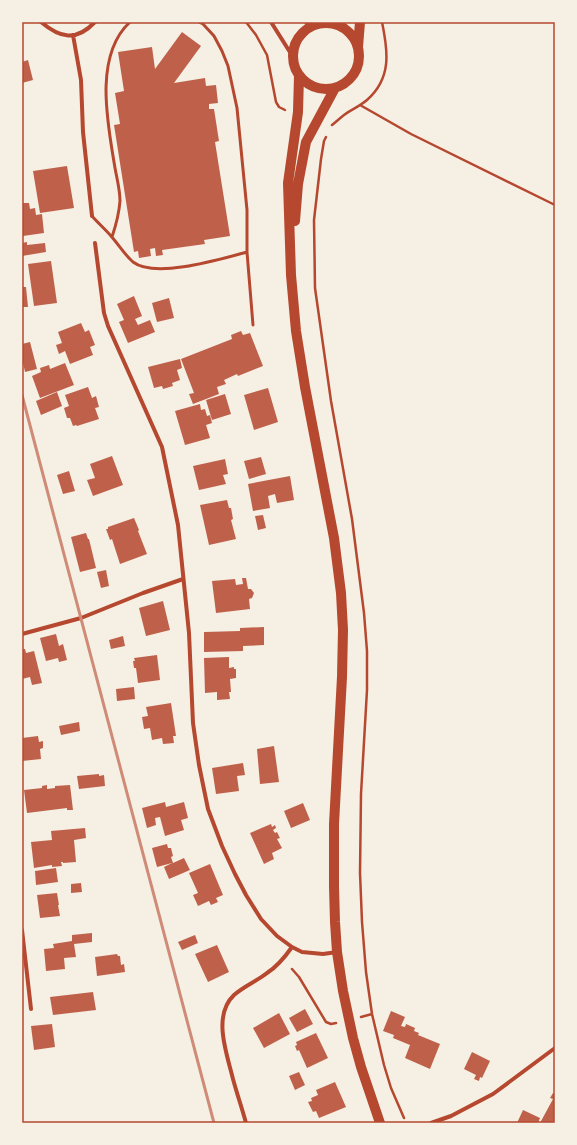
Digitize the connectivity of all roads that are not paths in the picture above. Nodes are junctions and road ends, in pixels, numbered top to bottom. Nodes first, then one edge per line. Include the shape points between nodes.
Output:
1 (41, 22) edge
2 (95, 22) edge
3 (130, 22) edge
4 (199, 22) edge
5 (271, 22) edge
6 (360, 22) edge
7 (314, 23) edge
8 (74, 35) junction
9 (358, 49) junction
10 (293, 57) junction
11 (299, 76) junction
12 (335, 88) junction
13 (92, 216) joint
14 (112, 237) junction
15 (95, 243) dead end
16 (247, 252) junction
17 (290, 275) junction
18 (253, 325) dead end
19 (183, 579) junction
20 (22, 634) edge
21 (22, 930) edge
22 (292, 947) junction
23 (337, 952) junction
24 (31, 1009) dead end
25 (555, 1048) edge
26 (246, 1123) edge
27 (380, 1123) edge
28 (431, 1123) edge

1 - 8 street via 62,36
2 - 8 street
3 - 14 lane via 115,42 109,59 106,89 106,112 120,200
4 - 16 lane via 214,36 228,66 236,108 247,210
5 - 10 street
6 - 9 main road
7 - 9 main road via 340,26 348,32
7 - 10 main road via 298,38
8 - 13 street via 81,80 83,132
9 - 12 main road via 354,72
10 - 11 main road via 294,67
11 - 12 main road via 316,88
11 - 17 main road via 298,112 288,183
12 - 17 main road via 306,142 298,184
13 - 14 lane
14 - 16 lane via 134,262 145,268 195,265
15 - 19 street via 108,326 162,447 178,525
16 - 18 lane
17 - 23 main road via 304,387 334,538 341,593 342,677 334,824
19 - 20 street via 81,618
19 - 22 street via 193,723 208,809 222,846 246,895 261,919
21 - 24 street
22 - 23 street via 302,952
22 - 26 street via 282,961 268,973 234,995 223,1014 225,1048
23 - 27 main road via 353,1038
25 - 28 street via 493,1094 451,1116

